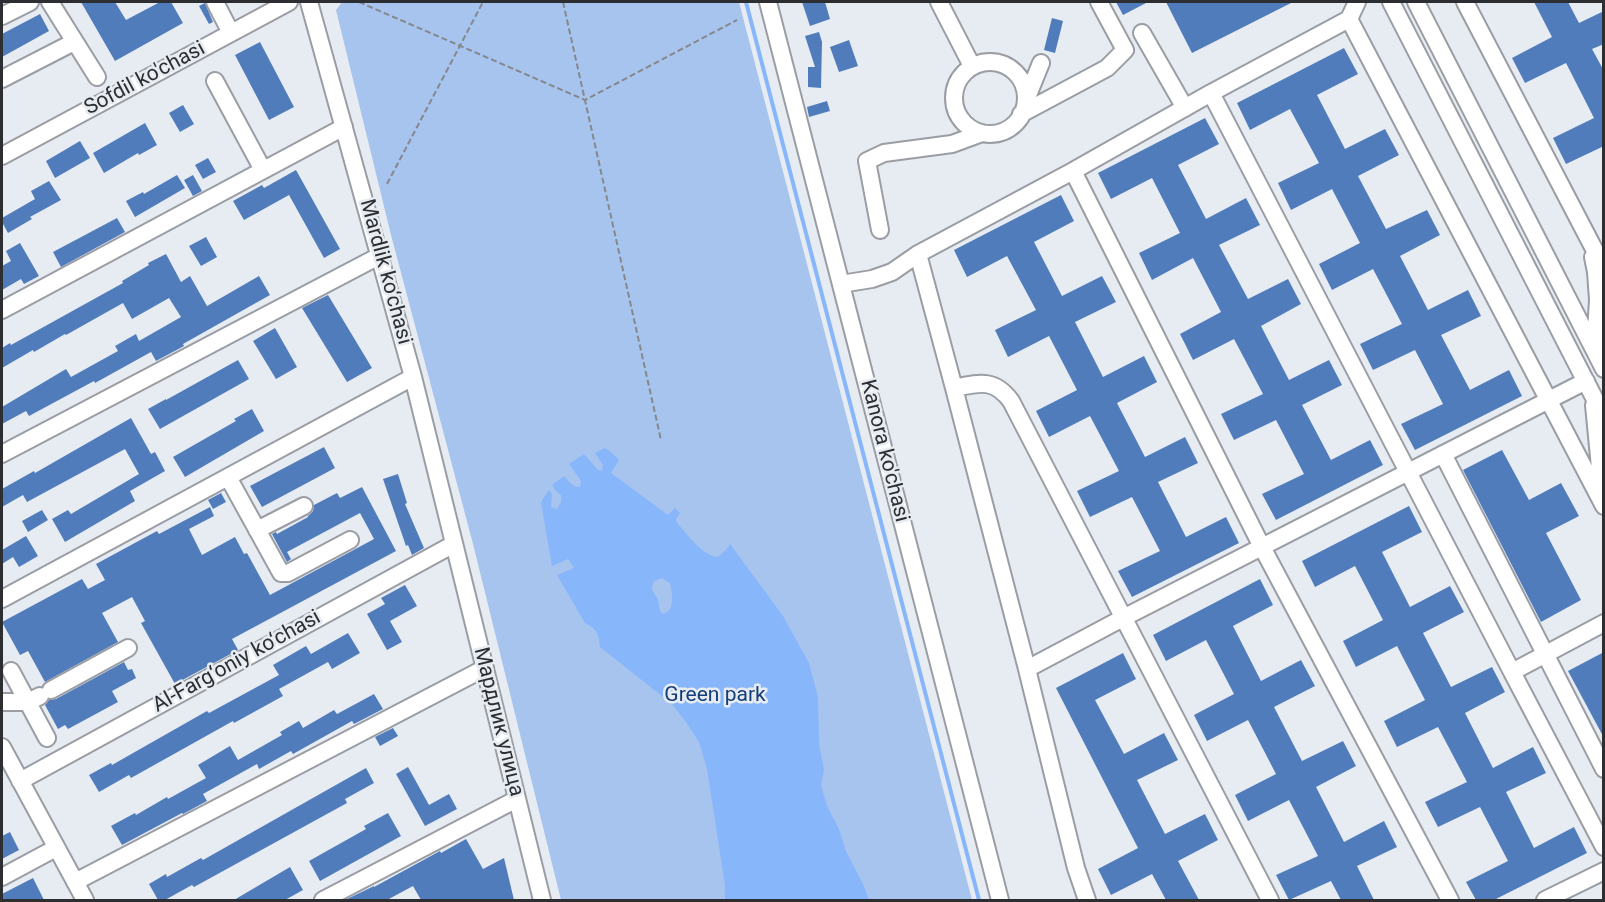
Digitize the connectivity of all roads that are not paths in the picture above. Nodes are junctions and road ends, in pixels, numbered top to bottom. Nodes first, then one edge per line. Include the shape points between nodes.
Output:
1 (30, 2) edge
2 (50, 2) edge
3 (215, 2) edge
4 (289, 2) edge
5 (309, 2) edge
6 (768, 2) edge
7 (939, 2) edge
8 (1099, 2) edge
9 (1357, 2) edge
10 (1391, 2) edge
11 (1416, 2) edge
12 (1465, 2) edge
13 (2, 16) edge
14 (1349, 19) junction
15 (231, 33) junction
16 (1142, 33) dead end
17 (75, 42) junction
18 (1041, 63) dead end
19 (972, 66) junction
20 (97, 77) dead end
21 (2, 79) edge
22 (215, 81) dead end
23 (1212, 93) junction
24 (1185, 108) junction
25 (1023, 109) junction
26 (344, 127) junction
27 (982, 133) junction
28 (2, 156) edge
29 (263, 170) junction
30 (1073, 171) junction
31 (880, 230) dead end
32 (1590, 244) junction
33 (918, 254) junction
34 (381, 255) junction
35 (1604, 268) edge
36 (841, 284) junction
37 (2, 310) edge
38 (1602, 366) edge
39 (413, 376) junction
40 (1586, 381) junction
41 (954, 388) junction
42 (1594, 398) junction
43 (1548, 400) junction
44 (1604, 417) edge
45 (2, 454) edge
46 (1443, 454) junction
47 (1408, 472) junction
48 (228, 477) junction
49 (304, 506) dead end
50 (1603, 506) edge
51 (257, 530) junction
52 (350, 540) dead end
53 (454, 544) junction
54 (1262, 547) junction
55 (2, 599) edge
56 (1123, 618) junction
57 (1604, 623) edge
58 (128, 648) dead end
59 (1545, 654) junction
60 (485, 668) junction
61 (1027, 669) junction
62 (11, 671) dead end
63 (1512, 672) junction
64 (40, 696) junction
65 (2, 702) edge
66 (47, 738) dead end
67 (2, 747) edge
68 (1604, 770) edge
69 (20, 781) junction
70 (517, 799) junction
71 (1604, 847) edge
72 (56, 848) junction
73 (1604, 871) edge
74 (2, 877) edge
75 (75, 882) junction
76 (85, 900) edge
77 (323, 900) edge
78 (542, 900) edge
79 (1000, 900) edge
80 (1087, 900) edge
81 (1270, 900) edge
82 (1450, 900) edge
83 (1545, 900) edge

1 - 13 street
2 - 17 street
3 - 15 street
4 - 15 street, Sofdil ko'chasi
5 - 26 street, Mardlik ko‘chasi
6 - 36 street, Kanora ko'chasi
7 - 19 street
8 - 25 street via 1125,50 1107,68
9 - 14 street
10 - 40 street
11 - 38 street
12 - 32 street
14 - 23 street
14 - 43 street
15 - 28 street, Sofdil ko'chasi
16 - 24 street
17 - 20 street
17 - 21 street
18 - 25 street
19 - 25 street via 1001,63 1013,70 1026,96
19 - 27 street via 954,88 953,103 968,127
22 - 29 street
23 - 24 street
23 - 47 street
24 - 30 street
25 - 27 street via 1018,121 1008,129
26 - 29 street
26 - 34 street, Mardlik ko‘chasi
27 - 31 street via 952,144 884,153 867,161
29 - 37 street
30 - 33 street
30 - 54 street
32 - 35 street
32 - 38 street via 1596,272 1596,331
33 - 36 street via 892,272
33 - 41 street
34 - 39 street, Mardlik ko‘chasi
34 - 45 street
36 - 79 street, Kanora ko'chasi
39 - 48 street
39 - 53 street, Mardlik ko‘chasi
40 - 42 street
40 - 43 street
41 - 56 street via 987,384 998,387 1007,396
41 - 61 street
42 - 44 street
42 - 50 street
43 - 46 street
43 - 50 street
46 - 47 street
46 - 59 street
47 - 54 street
47 - 63 street
48 - 51 street
48 - 55 street
49 - 51 street
51 - 52 street via 284,574
53 - 60 street, Мардлик улица
53 - 69 street, Al-Farg‘oniy ko‘chasi
54 - 56 street
54 - 82 street
56 - 61 street
56 - 81 street
57 - 59 street
58 - 64 street
59 - 63 street
59 - 68 street
60 - 70 street, Мардлик улица
60 - 75 street
61 - 80 street
62 - 64 street
63 - 71 street
64 - 65 street
64 - 66 street
67 - 69 street
69 - 72 street
70 - 77 street
70 - 78 street, Мардлик улица
72 - 74 street
72 - 75 street
73 - 83 street
75 - 76 street

